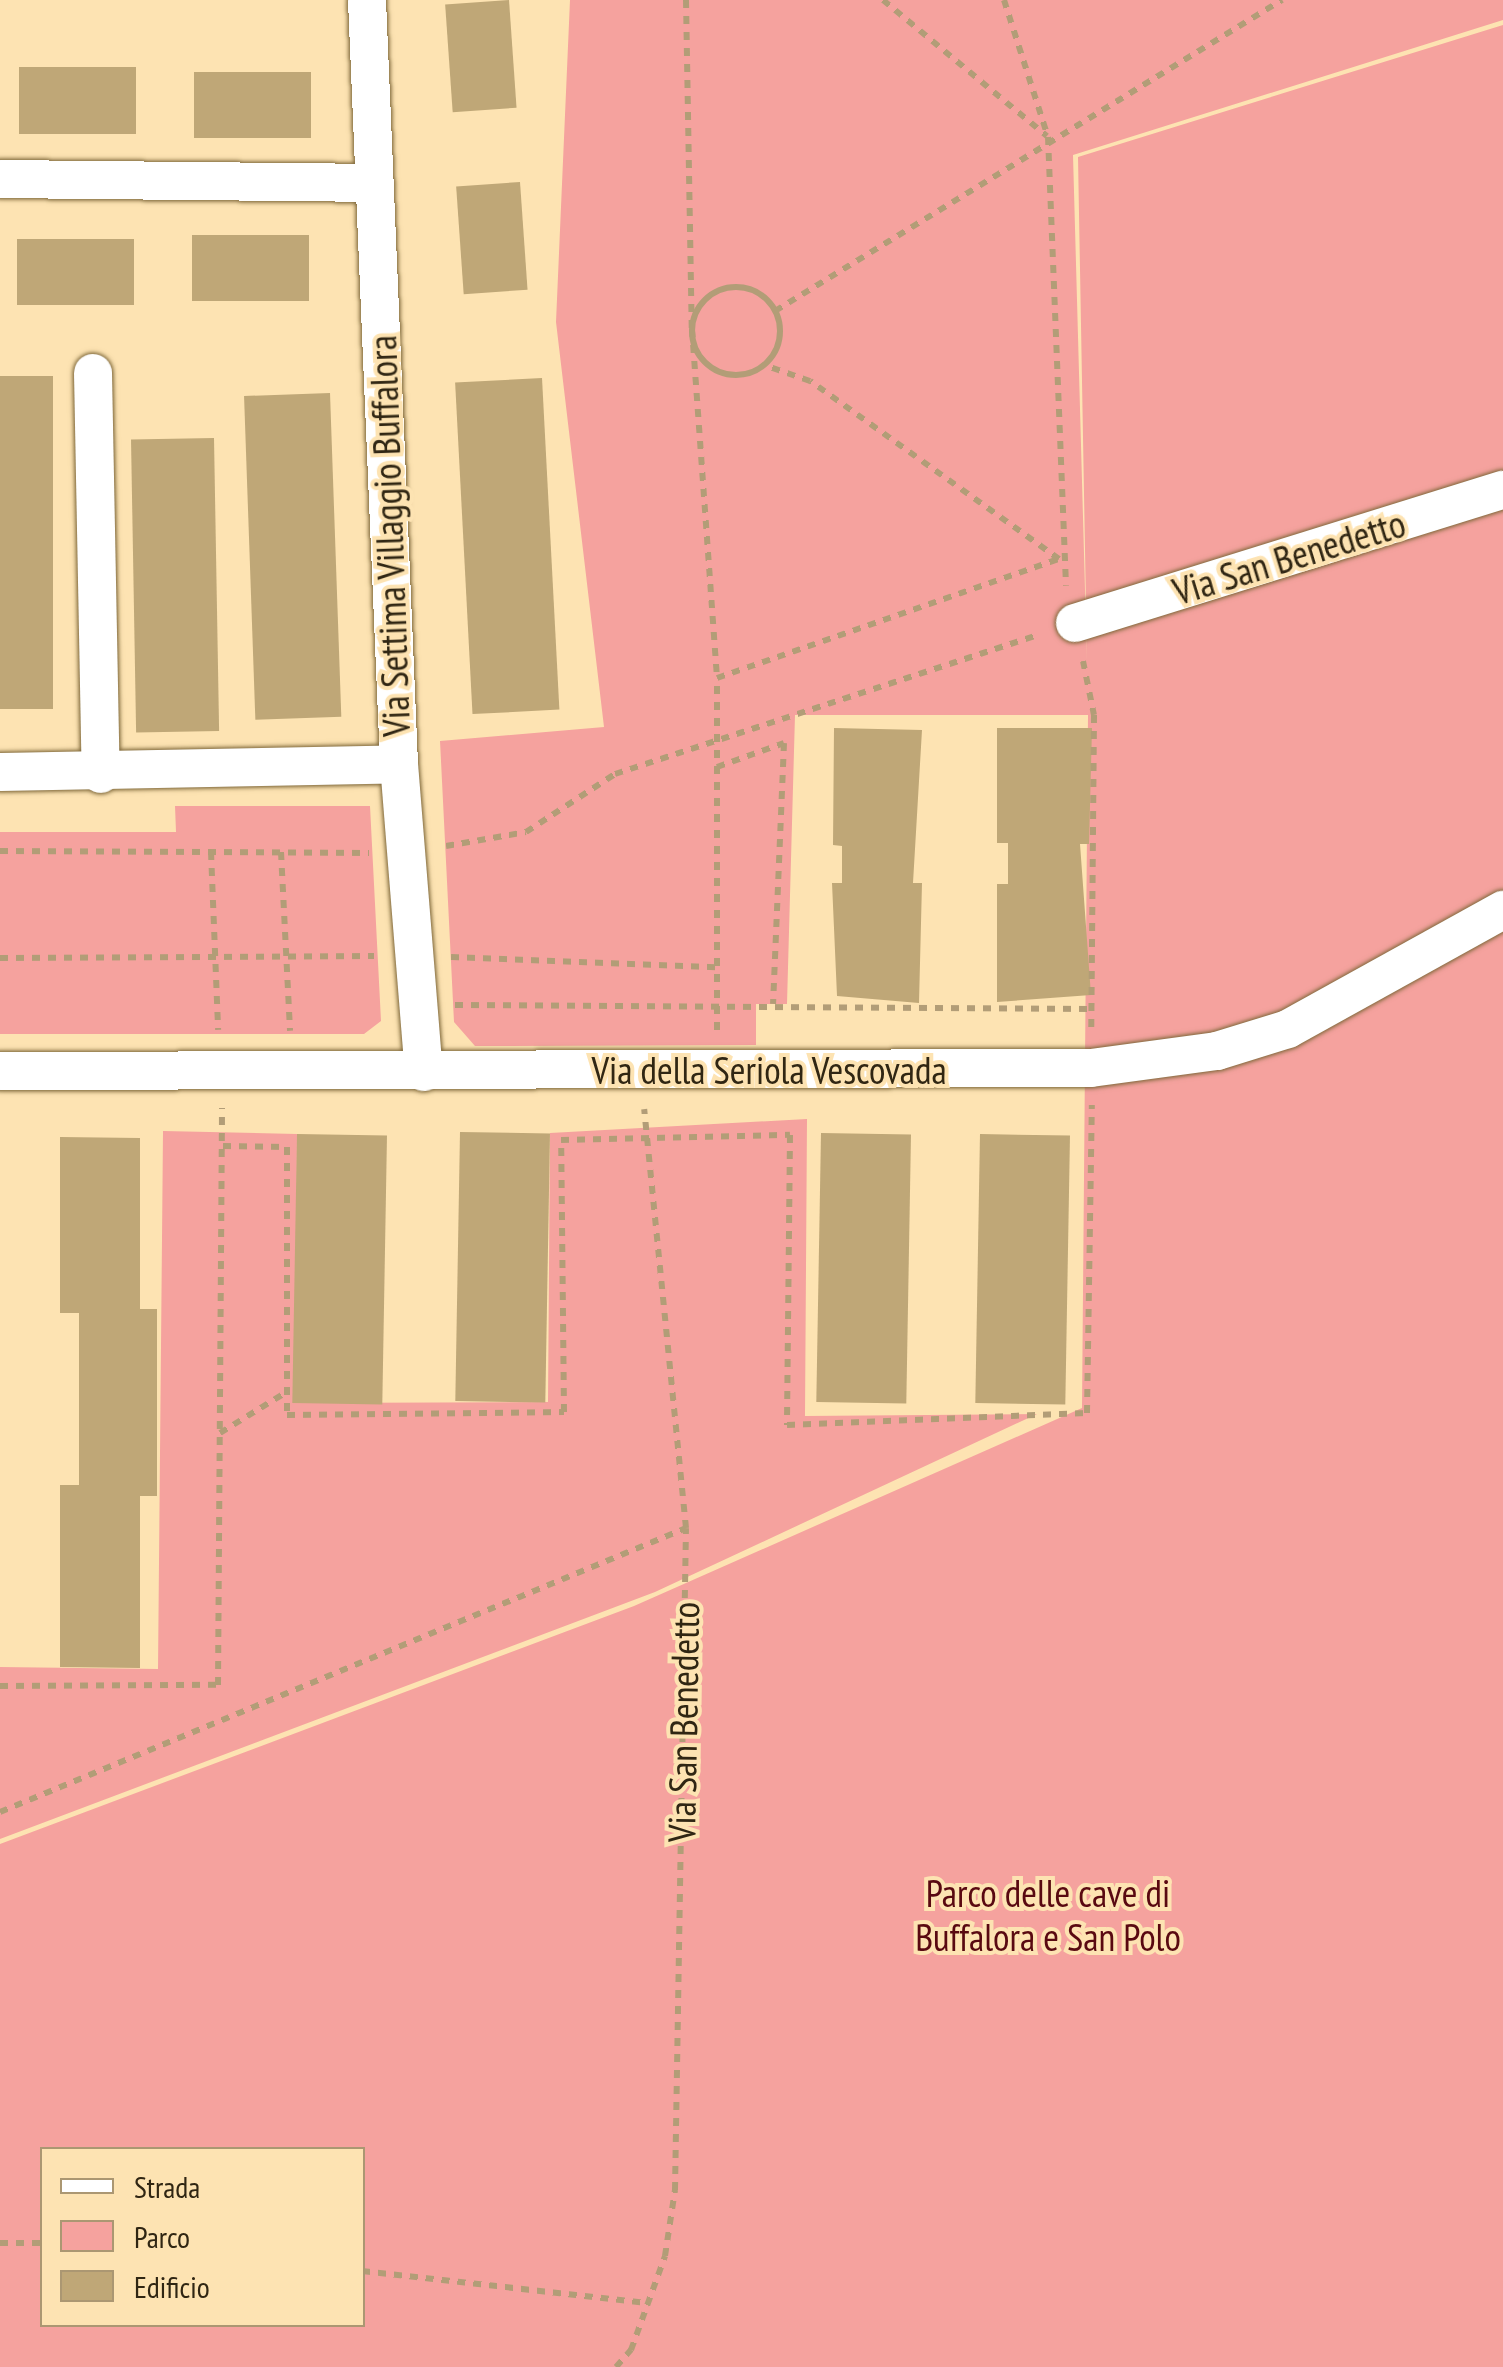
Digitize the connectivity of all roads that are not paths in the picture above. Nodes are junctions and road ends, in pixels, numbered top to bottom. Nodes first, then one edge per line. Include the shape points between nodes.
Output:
1 (367, 0) edge
2 (0, 179) edge
3 (374, 183) junction
4 (93, 374) dead end
5 (1503, 490) edge
6 (1076, 624) road end
7 (399, 764) junction
8 (0, 772) edge
9 (101, 774) junction
10 (1503, 910) edge
11 (0, 1071) edge
12 (424, 1072) junction

1 - 3 street, Via Settima Villaggio Buffalora
2 - 3 street
3 - 7 street, Via Settima Villaggio Buffalora
4 - 9 street
5 - 6 street, Via San Benedetto
7 - 9 street
7 - 12 street, Via Settima Villaggio Buffalora via 408,853 442,956
8 - 9 street
10 - 12 street, Via della Seriola Vescovada via 1288,1029 1217,1051 1091,1068
11 - 12 street, Via della Seriola Vescovada

